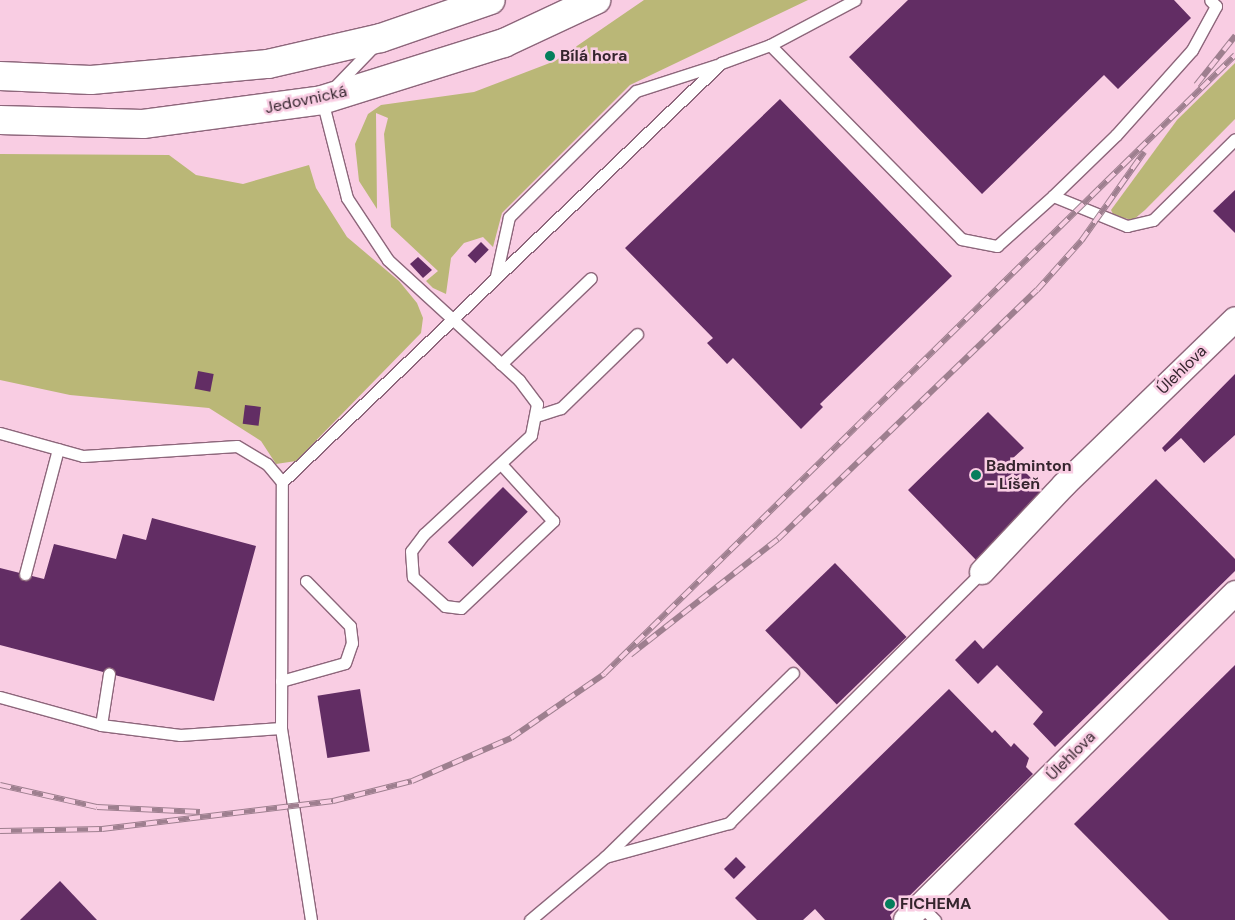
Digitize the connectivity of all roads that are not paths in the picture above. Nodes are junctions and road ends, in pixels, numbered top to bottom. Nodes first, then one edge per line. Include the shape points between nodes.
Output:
1 (490, 0) edge
2 (596, 0) edge
3 (855, 0) edge
4 (1210, 0) edge
5 (381, 38) junction
6 (770, 45) junction
7 (721, 63) junction
8 (0, 76) edge
9 (322, 100) junction
10 (0, 120) edge
11 (1235, 139) edge
12 (1053, 196) junction
13 (496, 276) junction
14 (592, 278) dead end
15 (453, 318) junction
16 (1235, 319) edge
17 (637, 334) dead end
18 (501, 364) junction
19 (536, 416) junction
20 (0, 433) edge
21 (58, 449) junction
22 (501, 464) junction
23 (282, 482) junction
24 (982, 572) joint
25 (25, 574) dead end
26 (306, 581) dead end
27 (1235, 593) edge
28 (793, 673) dead end
29 (109, 674) dead end
30 (281, 681) junction
31 (0, 697) edge
32 (101, 726) junction
33 (281, 728) junction
34 (605, 857) junction
35 (921, 915) edge
36 (311, 920) edge
37 (530, 920) edge

1 - 5 main road
2 - 9 main road, Jedovnická via 504,43
3 - 6 lane
4 - 12 lane via 1216,6 1192,50 1116,135
5 - 8 main road via 268,64 181,75 91,80
5 - 9 lane
6 - 7 lane
6 - 12 lane via 961,239 997,246
7 - 13 lane
7 - 13 lane via 636,91 509,217
9 - 10 main road, Jedovnická via 143,124
9 - 15 lane via 338,176 360,222 388,260
11 - 12 lane via 1153,220 1127,226
13 - 15 lane
14 - 18 lane
15 - 18 lane
15 - 23 lane
16 - 24 street, Úlehlova via 1064,485
17 - 19 lane via 561,408
18 - 19 lane via 537,404
19 - 22 lane via 530,436
20 - 21 lane
21 - 23 lane via 83,456 237,446 267,464
21 - 25 lane
22 - 22 lane via 552,521 461,608 445,606 413,577 410,551
23 - 30 lane
24 - 34 lane via 729,823
26 - 30 lane via 350,626 352,643 345,663
27 - 35 street, Úlehlova
28 - 34 lane
29 - 32 lane
30 - 33 lane
31 - 32 lane
32 - 33 lane via 180,735
33 - 36 lane
34 - 37 lane

